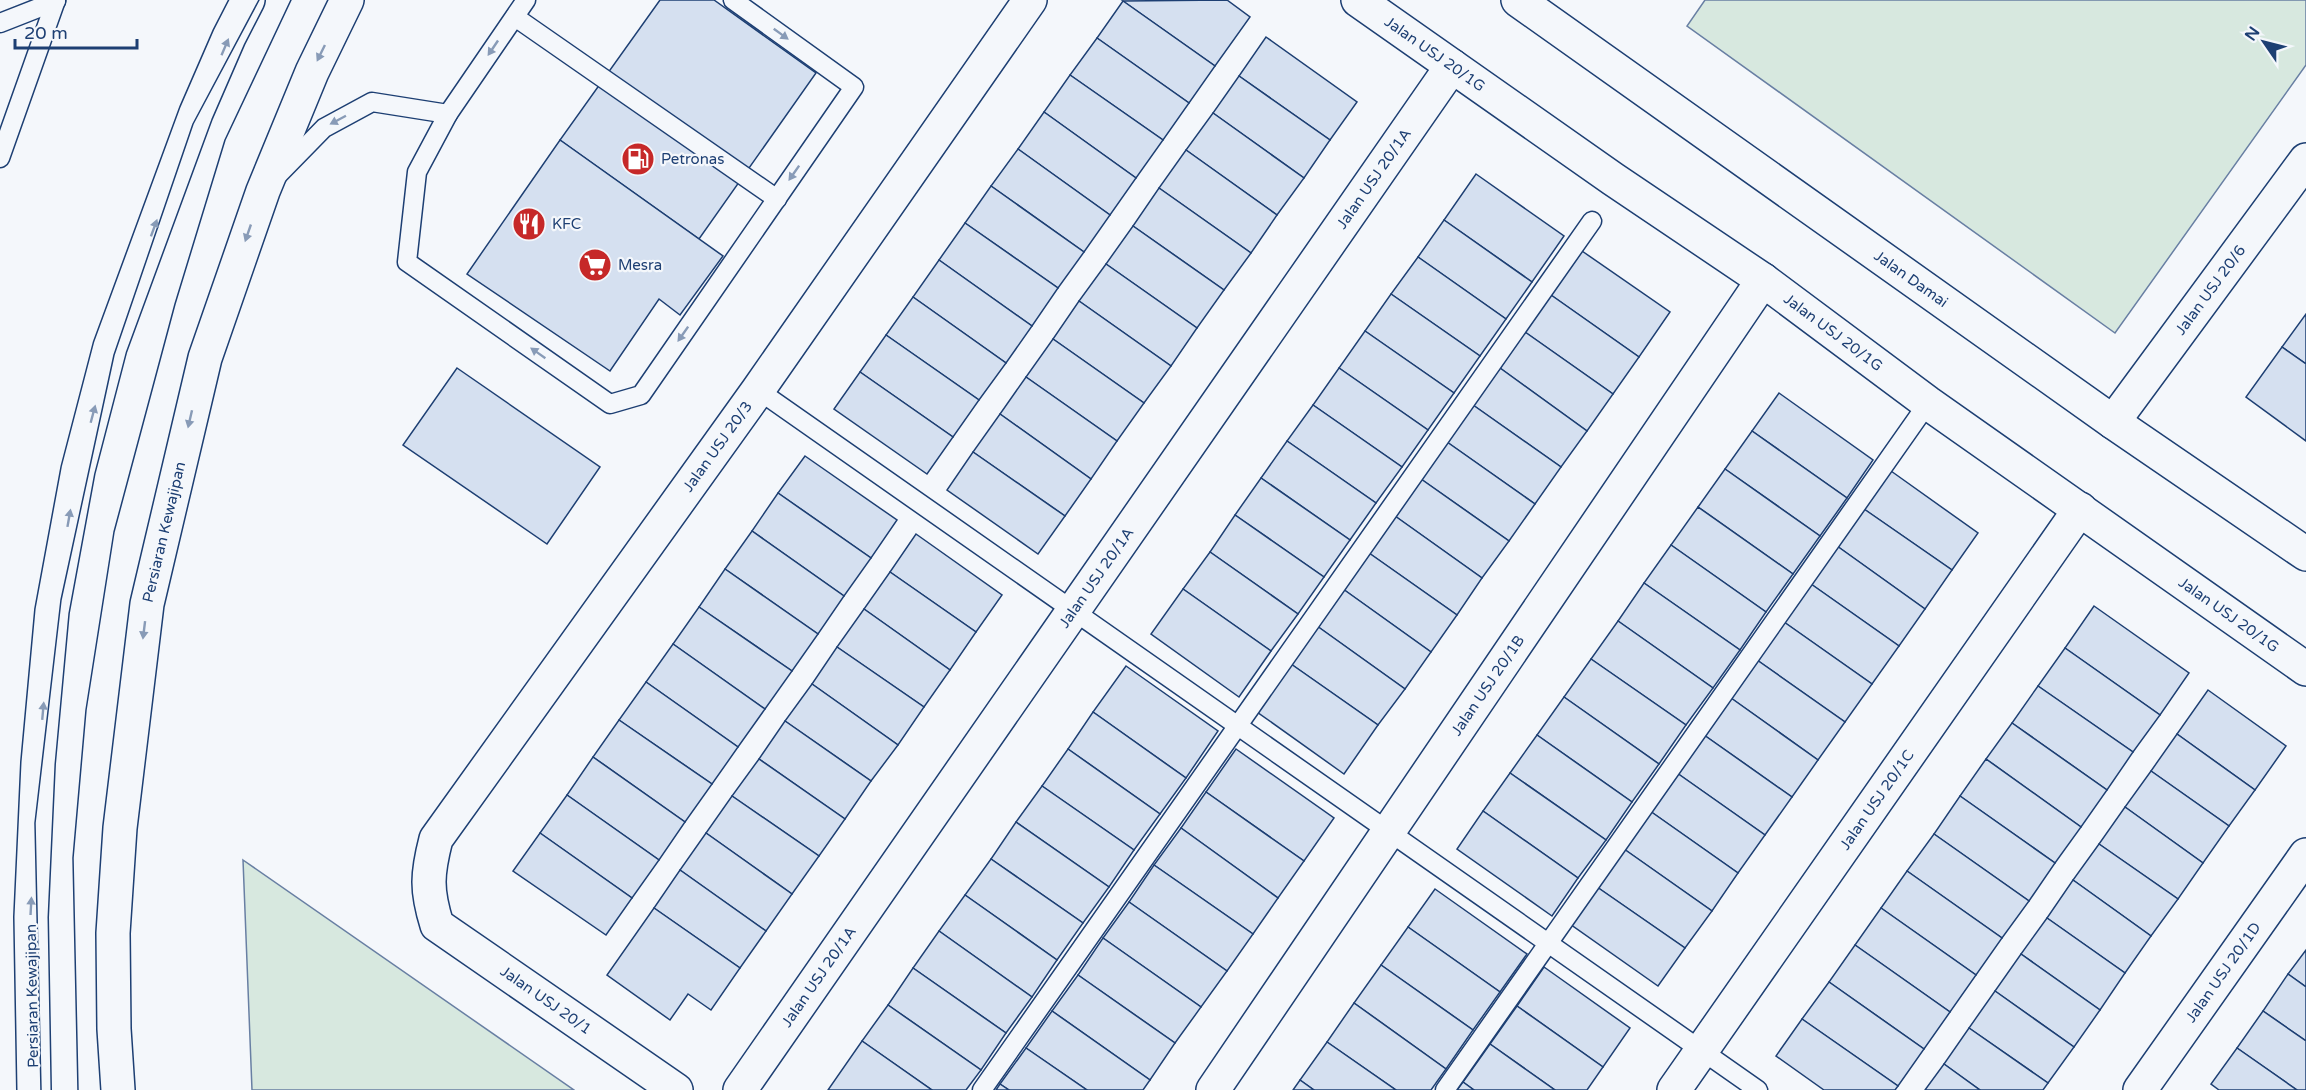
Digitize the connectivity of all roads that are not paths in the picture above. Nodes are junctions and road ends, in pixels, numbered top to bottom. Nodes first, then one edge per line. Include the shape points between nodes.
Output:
1 (248, 0) edge
2 (347, 0) edge
3 (526, 0) edge
4 (734, 0) edge
5 (1030, 0) edge
6 (1358, 0) edge
7 (1518, 0) edge
8 (56, 1) edge
9 (514, 17) junction
10 (0, 23) edge
11 (1452, 66) junction
12 (448, 114) junction
13 (0, 158) edge
14 (2306, 160) edge
15 (263, 191) junction
16 (777, 198) junction
17 (1592, 221) dead end
18 (1763, 280) junction
19 (758, 390) junction
20 (1928, 403) junction
21 (2113, 423) junction
22 (2080, 509) junction
23 (2306, 554) edge
24 (1073, 611) junction
25 (2306, 669) edge
26 (1238, 726) junction
27 (1389, 831) junction
28 (2306, 855) edge
29 (429, 901) joint
30 (1548, 943) junction
31 (1701, 1050) junction
32 (34, 1090) edge
33 (118, 1090) edge
34 (676, 1090) edge
35 (740, 1090) edge
36 (982, 1090) edge
37 (1213, 1090) edge
38 (1445, 1090) edge
39 (1674, 1090) edge
40 (1758, 1090) edge
41 (2140, 1090) edge

32 -> 1 street, Persiaran Kewajipan via 31,917 38,763 52,611 78,470 110,347 196,113
2 -> 15 street, Persiaran Kewajipan via 312,72
3 - 9 lane
4 -> 16 lane via 854,87
5 - 19 street, Jalan USJ 20/3
6 - 11 street, Jalan USJ 20/1G
7 - 21 street, Jalan Damai
8 - 10 lane
8 - 13 lane
9 -> 12 lane
9 - 16 lane
11 - 18 street, Jalan USJ 20/1G
11 - 24 street, Jalan USJ 20/1A
12 -> 15 lane via 372,102 324,128
16 -> 12 lane via 641,395 610,404 407,262 417,172
14 - 21 street, Jalan USJ 20/6
15 -> 33 street, Persiaran Kewajipan via 205,358 147,604 120,828 113,933
17 - 26 lane
18 - 20 street, Jalan USJ 20/1G
18 - 27 street, Jalan USJ 20/1B
19 - 24 lane
19 - 29 street, Jalan USJ 20/3 via 435,839 428,871
20 - 22 street, Jalan USJ 20/1G
20 - 30 lane
21 - 23 street, Jalan Damai
22 - 25 street, Jalan USJ 20/1G
22 - 31 street, Jalan USJ 20/1C
24 - 26 lane
24 - 35 street, Jalan USJ 20/1A
26 - 27 lane
26 - 36 lane
27 - 30 lane
27 - 37 street, Jalan USJ 20/1B
28 - 41 street, Jalan USJ 20/1D
29 - 34 street, Jalan USJ 20/1 via 437,925
30 - 31 lane
30 - 38 lane
31 - 39 street, Jalan USJ 20/1C
31 - 40 lane

